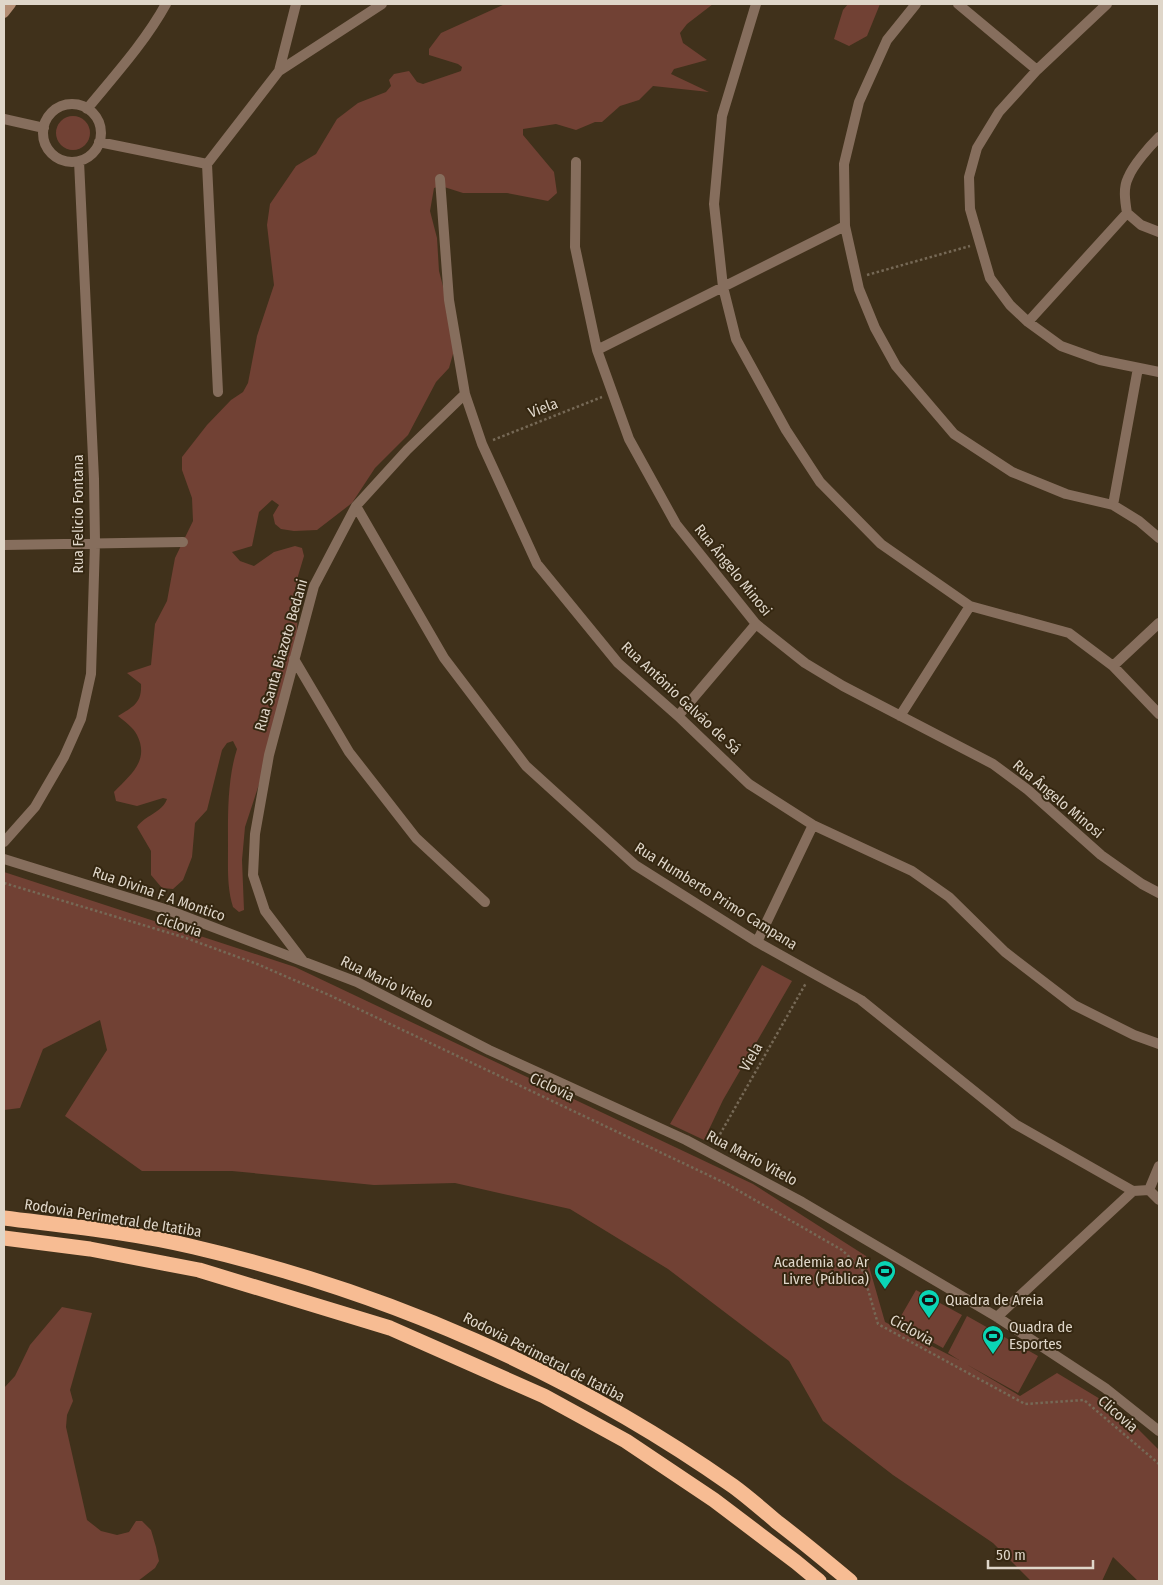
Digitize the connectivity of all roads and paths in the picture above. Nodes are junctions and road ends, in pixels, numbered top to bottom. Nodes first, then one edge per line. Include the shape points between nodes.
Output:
1 (11, 4) edge
2 (166, 4) edge
3 (296, 4) edge
4 (382, 4) edge
5 (756, 4) edge
6 (916, 4) edge
7 (958, 4) edge
8 (1107, 4) edge
9 (4, 13) edge
10 (1037, 70) junction
11 (279, 71) junction
12 (87, 109) junction
13 (4, 120) edge
14 (44, 128) junction
15 (1159, 137) edge
16 (99, 142) junction
17 (79, 161) junction
18 (576, 162) dead end
19 (207, 164) junction
20 (440, 179) dead end
21 (1127, 213) junction
22 (845, 226) junction
23 (1159, 232) edge
24 (978, 243) junction
25 (857, 278) junction
26 (723, 287) junction
27 (1028, 322) junction
28 (597, 350) junction
29 (1138, 368) junction
30 (1159, 372) edge
31 (218, 392) dead end
32 (613, 393) junction
33 (465, 394) junction
34 (482, 444) junction
35 (1113, 504) junction
36 (356, 506) junction
37 (1159, 538) edge
38 (95, 542) junction
39 (182, 542) dead end
40 (4, 545) edge
41 (970, 606) junction
42 (1159, 623) edge
43 (756, 624) junction
44 (294, 659) junction
45 (1113, 666) junction
46 (1159, 714) edge
47 (678, 716) junction
48 (900, 716) junction
49 (813, 825) junction
50 (4, 842) edge
51 (4, 859) edge
52 (4, 883) edge
53 (1159, 893) edge
54 (485, 902) dead end
55 (757, 942) junction
56 (303, 962) junction
57 (812, 973) junction
58 (1159, 1044) edge
59 (709, 1153) junction
60 (1159, 1166) edge
61 (1149, 1190) junction
62 (1133, 1192) junction
63 (1159, 1200) edge
64 (4, 1218) edge
65 (4, 1238) edge
66 (997, 1317) junction
67 (1025, 1404) joint
68 (1159, 1431) edge
69 (1159, 1464) edge
70 (819, 1581) edge
71 (850, 1581) edge

1 - 9 main road
2 - 12 street via 156,22
3 - 11 street
4 - 11 street
5 - 26 street via 722,116 714,204
6 - 22 street via 887,40 859,102 844,164
7 - 10 street
8 - 10 street
10 - 24 street via 999,112 977,148 970,177 970,208
11 - 19 street
12 - 14 street via 70,104 60,107 46,119
12 - 16 street via 99,124
13 - 14 street
14 - 17 street via 43,138 52,154 60,160
15 - 21 street via 1127,178 1124,196
16 - 17 street via 88,157
16 - 19 street
17 - 38 street, Rua Felicio Fontana
18 - 28 street, Rua Ângelo Minosi via 575,247
19 - 31 street
20 - 33 street, Rua Antônio Galvão de Sá via 449,300
21 - 23 street via 1142,225
21 - 27 street
22 - 25 street
22 - 26 street
24 - 25 path
24 - 27 street via 990,278 1010,306
25 - 35 street via 875,328 896,366 954,434 1012,472 1066,494
26 - 28 street
26 - 41 street via 736,339 786,430 820,482 881,544
27 - 29 street via 1061,346 1100,360
28 - 32 street, Rua Ângelo Minosi
29 - 30 street
29 - 35 street
32 - 34 path, Viela
32 - 43 street, Rua Ângelo Minosi via 629,439 676,524
33 - 34 street, Rua Antônio Galvão de Sá
33 - 36 street, Rua Santa Biazoto Bedani via 407,450
34 - 47 street, Rua Antônio Galvão de Sá via 537,564 618,663
35 - 37 street
36 - 44 street, Rua Santa Biazoto Bedani via 314,586
36 - 55 street, Rua Humberto Primo Campana via 444,658 526,766 635,865
38 - 39 street
38 - 40 street
38 - 50 street, Rua Felicio Fontana via 91,674 81,719 64,757 35,807
41 - 45 street via 1069,633
41 - 48 street
42 - 45 street
43 - 47 street
43 - 48 street, Rua Ângelo Minosi via 805,662
44 - 54 street via 349,752 416,838
44 - 56 street, Rua Santa Biazoto Bedani via 269,755 255,834 253,875 265,911
45 - 46 street
47 - 49 street, Rua Antônio Galvão de Sá via 749,784
48 - 53 street, Rua Ângelo Minosi via 993,764 1028,790 1101,855
49 - 55 street
49 - 58 street, Rua Antônio Galvão de Sá via 912,871 950,897 1005,952 1074,1005
51 - 56 street, Rua Divina F A Montico via 168,910
52 - 67 path, Ciclovia via 186,938 257,964 727,1184 842,1250 862,1269 878,1324
55 - 57 street, Rua Humberto Primo Campana
56 - 59 street, Rua Mario Vitelo via 357,982 489,1050
57 - 59 path, Viela
57 - 62 street, Rua Humberto Primo Campana via 861,1000 1014,1124
59 - 66 street, Rua Mario Vitelo via 802,1202
60 - 61 street
61 - 62 street
61 - 63 street
62 - 66 street
64 - 71 highway, Rodovia Perimetral de Itatiba via 99,1230 193,1247 386,1304 465,1335 564,1383 686,1455 736,1488
65 - 70 highway via 90,1249 199,1270 390,1328 544,1396 626,1441 714,1500
66 - 68 street, Rua Mario Vitelo via 1105,1388
67 - 69 path, Clicovia via 1084,1400

